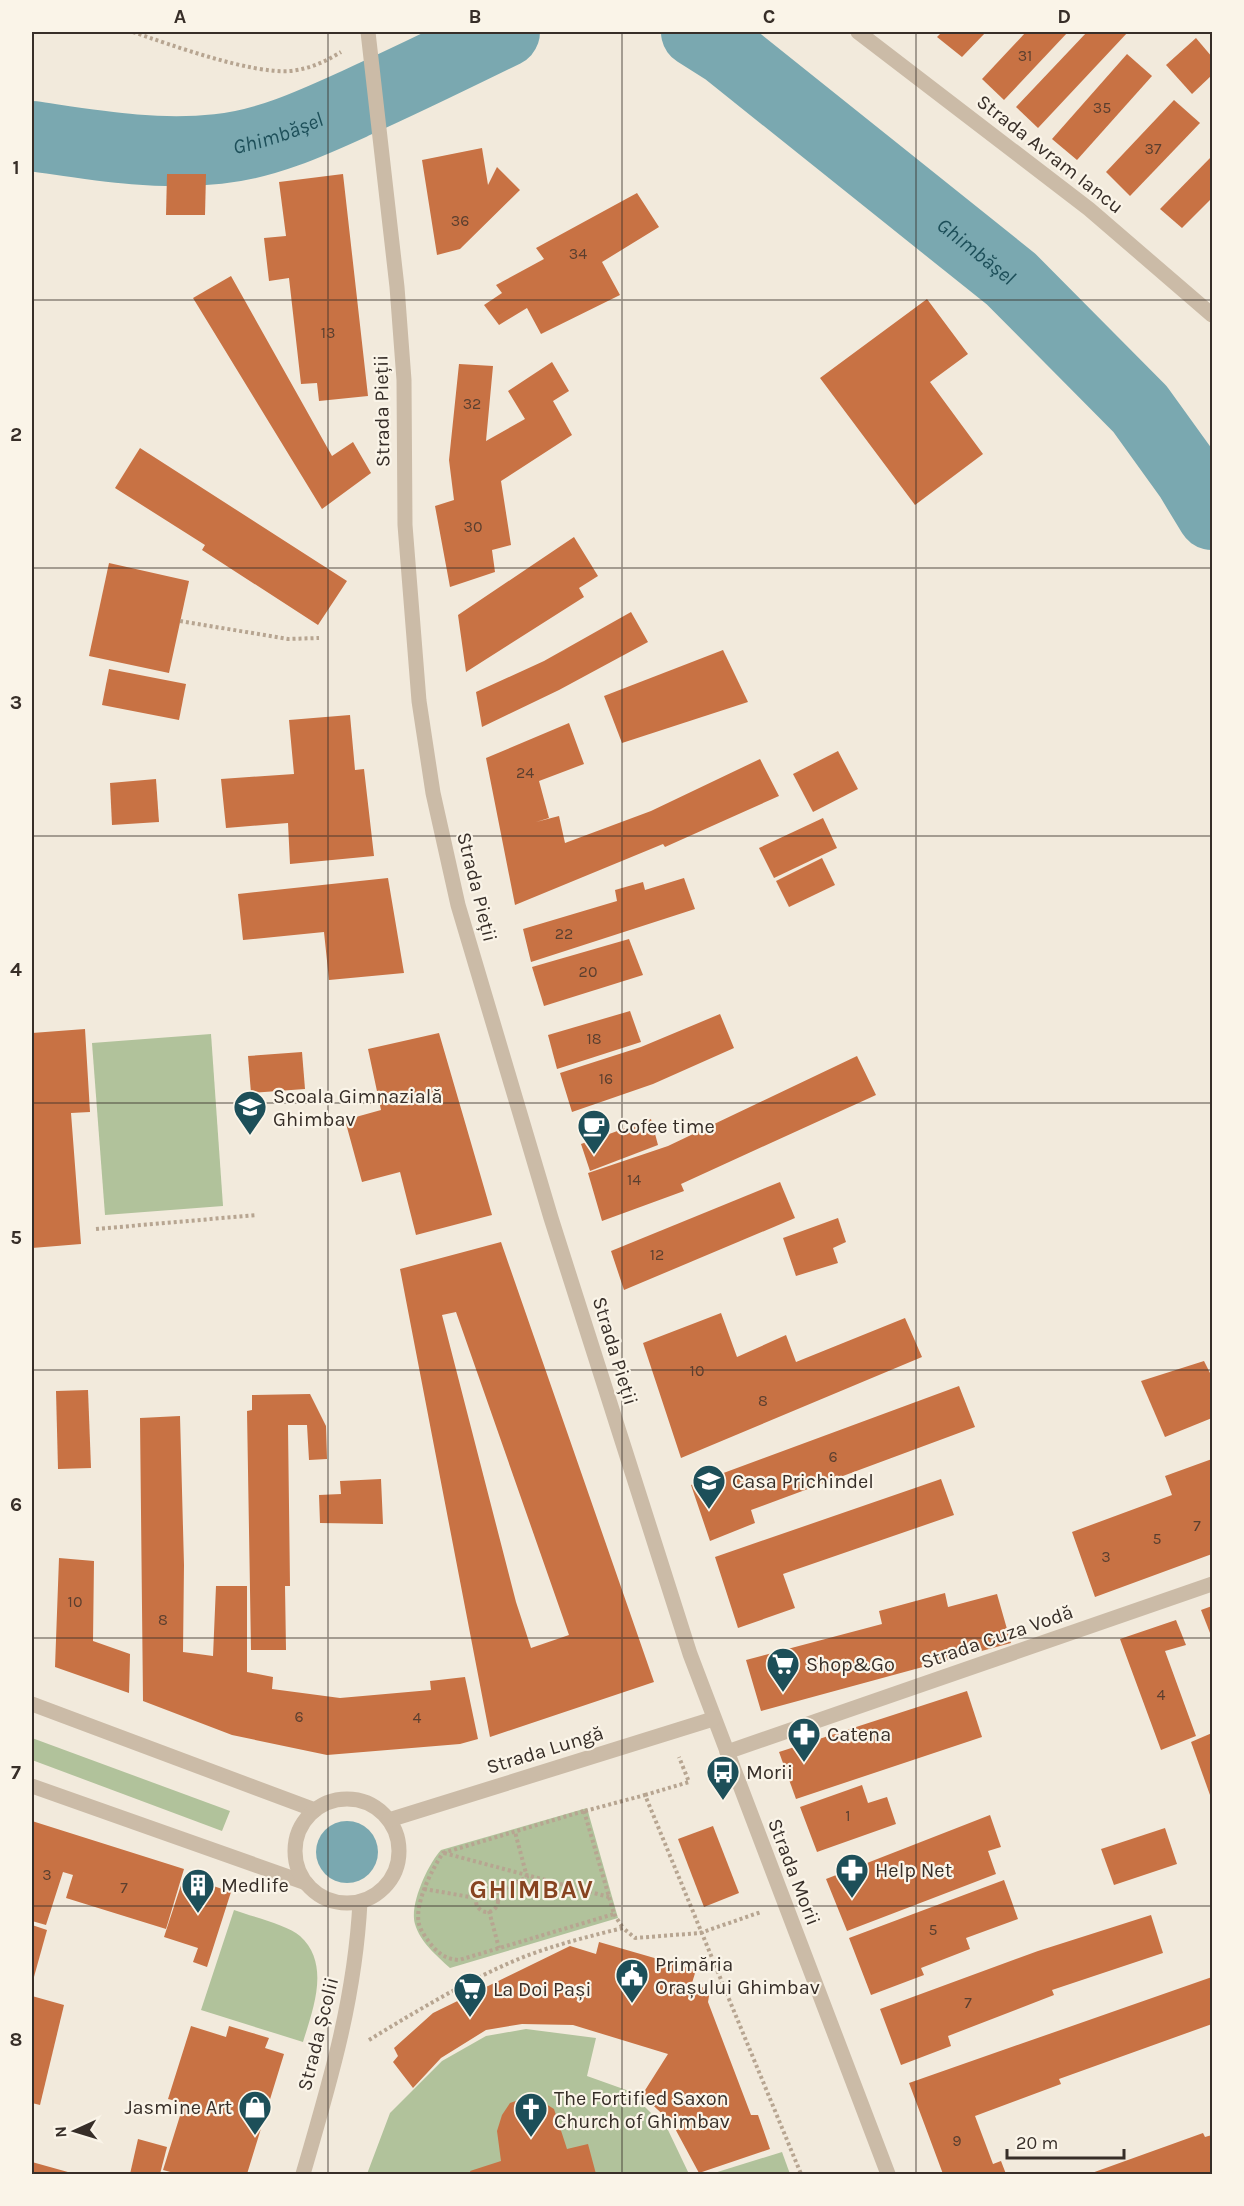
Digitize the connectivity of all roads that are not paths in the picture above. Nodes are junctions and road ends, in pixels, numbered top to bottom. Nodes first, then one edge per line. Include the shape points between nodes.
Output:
1 (858, 32) edge
2 (369, 35) edge
3 (1212, 315) edge
4 (1212, 1584) edge
5 (32, 1704) edge
6 (713, 1719) junction
7 (727, 1752) junction
8 (32, 1786) edge
9 (315, 1810) junction
10 (389, 1820) junction
11 (306, 1883) junction
12 (360, 1902) junction
13 (303, 2175) edge
14 (888, 2175) edge

1 - 3 street, Strada Avram Iancu via 1089,209
2 - 6 street, Strada Pieții via 404,380 410,609 433,793 483,997
4 - 7 street, Strada Cuza Vodă
5 - 9 street
6 - 7 street, Strada Morii
6 - 10 street, Strada Lungă
7 - 14 street, Strada Morii
8 - 11 street
9 - 10 street via 346,1799 377,1809
9 - 11 street via 301,1829 295,1853
10 - 12 street via 399,1852 396,1869 375,1895
11 - 12 street via 330,1900
12 - 13 street, Strada Școlii via 354,1980

